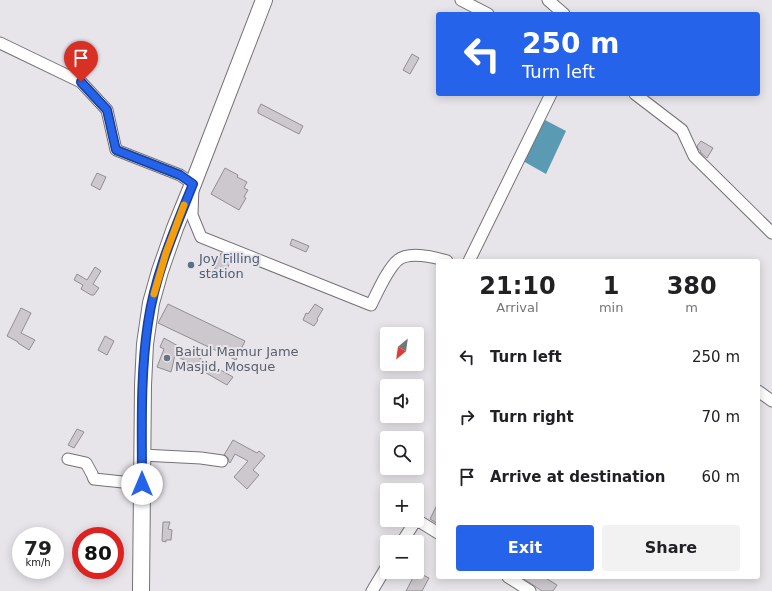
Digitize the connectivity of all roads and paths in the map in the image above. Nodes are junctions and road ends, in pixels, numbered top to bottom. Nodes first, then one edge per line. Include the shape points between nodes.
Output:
1 (264, 0) edge
2 (460, 0) edge
3 (548, 0) edge
4 (484, 12) edge
5 (562, 12) edge
6 (0, 43) edge
7 (550, 96) edge
8 (638, 96) edge
9 (193, 184) junction
10 (772, 233) edge
11 (440, 259) edge
12 (470, 259) edge
13 (760, 392) edge
14 (772, 401) edge
15 (142, 455) junction
16 (68, 459) dead end
17 (222, 461) dead end
18 (142, 484) junction
19 (424, 525) edge
20 (436, 532) edge
21 (380, 578) edge
22 (511, 579) edge
23 (141, 591) edge
24 (372, 591) edge
25 (530, 591) edge

1 - 9 highway
2 - 4 street
3 - 5 street
6 - 9 street via 81,82 107,110 116,150 180,175
7 - 12 street
8 - 10 street via 682,130 694,156
9 - 11 street via 192,215 201,237 371,305 398,260 411,255
9 - 15 highway via 160,271 148,322 143,371
13 - 14 street
15 - 17 street
15 - 18 highway
16 - 18 street via 86,464 94,479
18 - 23 highway
19 - 20 street
21 - 24 street
22 - 25 street

